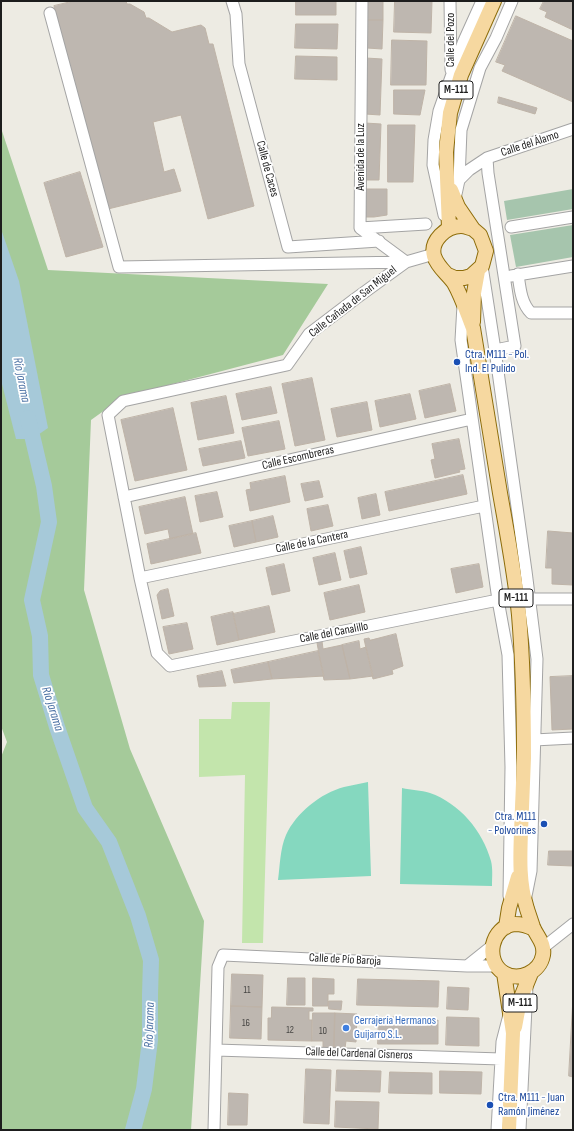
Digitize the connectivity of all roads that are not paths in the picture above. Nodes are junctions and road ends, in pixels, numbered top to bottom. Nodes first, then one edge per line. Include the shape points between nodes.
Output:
1 (232, 1) edge
2 (362, 1) edge
3 (450, 1) edge
4 (482, 1) edge
5 (494, 1) edge
6 (512, 1) edge
7 (50, 13) dead end
8 (451, 78) junction
9 (573, 129) edge
10 (487, 158) junction
11 (453, 183) junction
12 (573, 217) edge
13 (426, 224) dead end
14 (511, 227) dead end
15 (360, 228) junction
16 (446, 230) junction
17 (473, 230) junction
18 (379, 241) junction
19 (434, 254) junction
20 (406, 262) junction
21 (573, 266) edge
22 (480, 268) junction
23 (518, 274) junction
24 (448, 275) junction
25 (505, 276) junction
26 (463, 302) junction
27 (573, 313) edge
28 (473, 328) junction
29 (495, 350) junction
30 (472, 419) junction
31 (124, 498) junction
32 (484, 506) junction
33 (140, 578) junction
34 (530, 599) junction
35 (573, 599) edge
36 (498, 600) junction
37 (573, 738) edge
38 (534, 740) junction
39 (520, 871) junction
40 (525, 900) junction
41 (509, 908) junction
42 (573, 923) edge
43 (506, 927) junction
44 (534, 929) junction
45 (492, 946) junction
46 (544, 947) junction
47 (467, 966) junction
48 (500, 969) junction
49 (529, 977) junction
50 (510, 1012) junction
51 (513, 1034) junction
52 (216, 1050) junction
53 (501, 1059) junction
54 (214, 1130) edge
55 (497, 1130) edge
56 (509, 1130) edge
57 (520, 1130) edge

1 - 18 street, Calle de Caces via 236,14 239,64 288,247
2 - 15 street, Avenida de la Luz
3 - 8 street, Calle del Pozo
4 - 8 street
5 - 11 main road, M-111 via 461,75 450,113 446,152
6 - 11 street via 480,68 461,130
7 - 20 street, Calle Cañada de San Miguel via 119,266
8 - 16 street via 439,111 433,165
9 - 10 street, Calle del Álamo
10 - 11 street, Calle del Álamo
10 - 25 street
11 - 16 main road, M-111
11 - 17 main road, M-111 via 458,207
12 - 14 street
13 - 15 street
15 - 18 street
16 - 17 main road via 461,226
16 - 19 main road via 437,239
17 - 22 main road, M-111 via 480,235 486,251
18 - 20 street
19 - 20 street
19 - 24 main road, M-111 via 437,263
20 - 31 street, Calle Cañada de San Miguel via 310,334 287,365 123,401 108,415
21 - 23 street
22 - 24 main road via 471,276 464,278
22 - 28 main road, M-111 via 474,293
22 - 29 street
23 - 25 street
23 - 27 street via 521,294 526,308 531,313
24 - 26 main road, M-111
25 - 29 street via 516,346
26 - 28 main road, M-111
26 - 30 street via 461,340
28 - 39 main road, M-111 via 512,559 518,614 524,704
29 - 34 street
30 - 31 street, Calle Escombreras
30 - 32 street
31 - 33 street
32 - 33 street, Calle de la Cantera
32 - 36 street
33 - 36 street, Calle del Canalillo via 157,653 170,666
34 - 35 street
34 - 38 street via 537,659
36 - 41 street via 508,655 511,767
37 - 38 street
38 - 40 street via 530,871
39 - 40 main road, M-111
39 - 41 main road, M-111
40 - 44 main road, M-111
41 - 43 main road, M-111
42 - 46 street
43 - 44 main road via 514,924
43 - 45 main road via 497,934
44 - 46 main road, M-111
45 - 47 street
45 - 48 main road, M-111 via 492,954
46 - 49 main road, M-111 via 542,961
47 - 48 street, Calle de Pío Baroja
47 - 52 street, Calle de Pío Baroja via 223,955 218,967
48 - 49 main road, M-111 via 513,977
48 - 50 main road, M-111
49 - 51 main road, M-111 via 520,1000
49 - 57 street
50 - 51 main road, M-111
50 - 53 street via 502,1042
51 - 56 main road, M-111
52 - 53 street, Calle del Cardenal Cisneros
52 - 54 street
53 - 55 street

